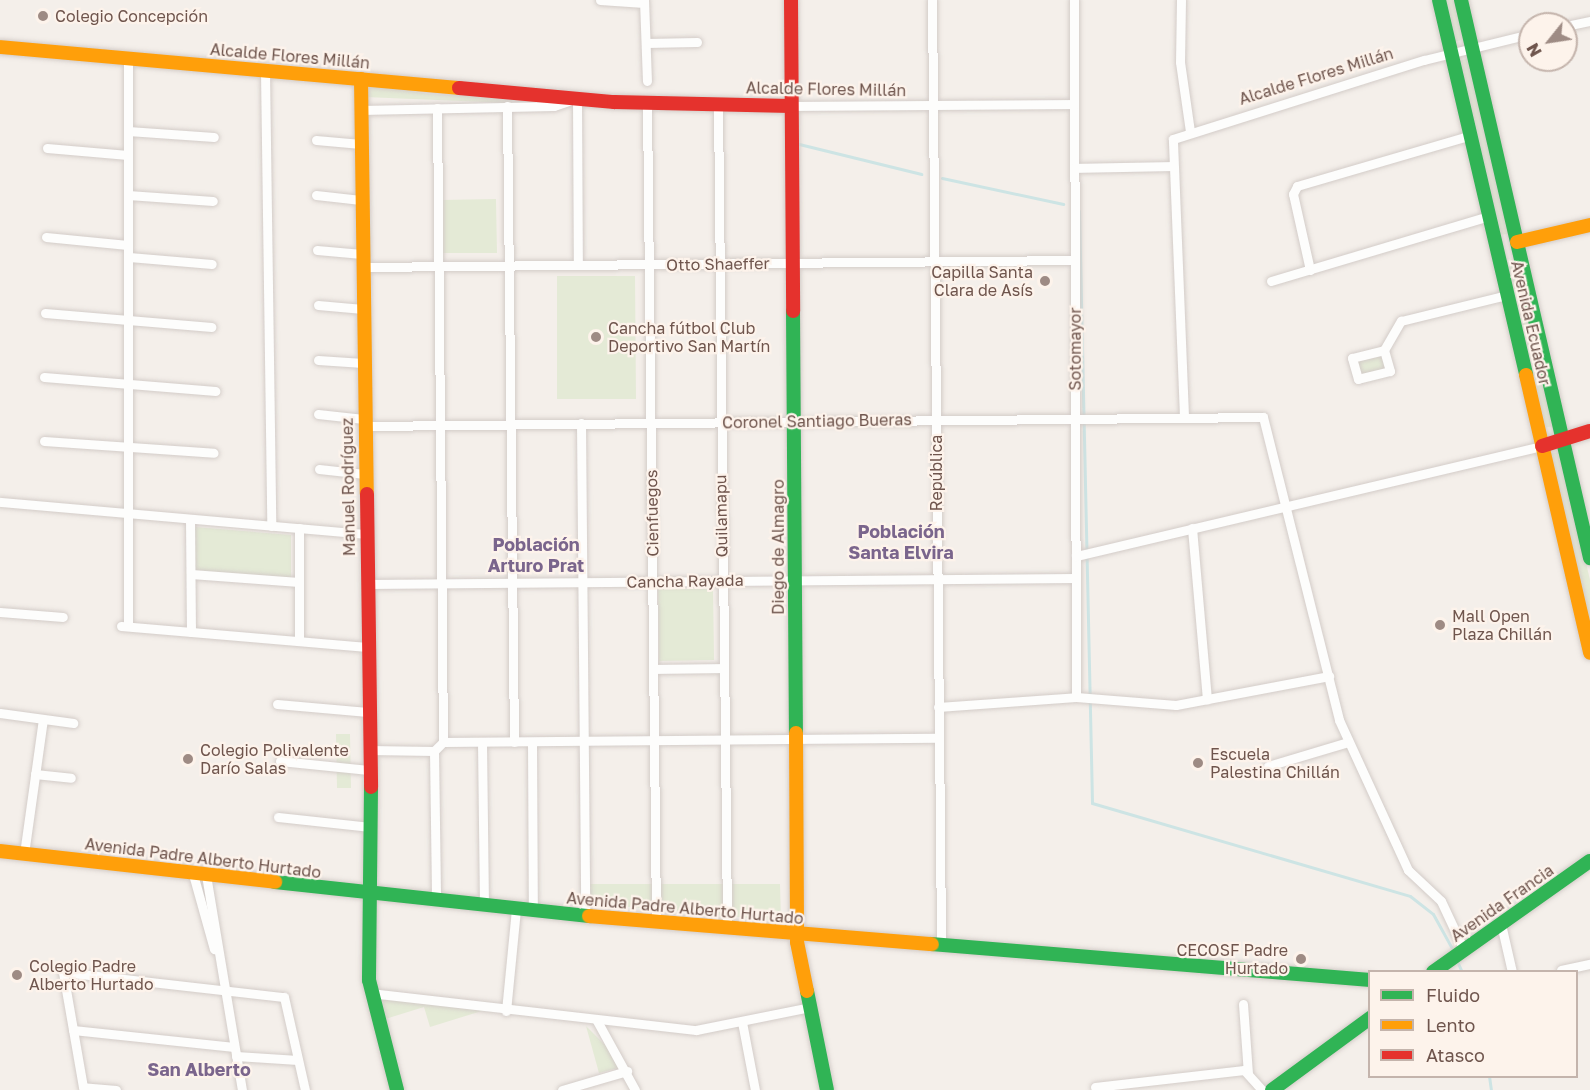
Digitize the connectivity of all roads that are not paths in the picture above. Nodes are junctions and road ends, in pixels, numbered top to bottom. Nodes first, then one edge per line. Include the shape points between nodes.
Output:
1 (600, 0) edge
2 (791, 0) edge
3 (932, 0) edge
4 (1074, 0) edge
5 (1181, 0) edge
6 (1439, 0) edge
7 (1461, 0) edge
8 (644, 2) edge
9 (1518, 37) edge
10 (697, 42) dead end
11 (646, 43) junction
12 (0, 47) edge
13 (1472, 48) junction
14 (1451, 53) junction
15 (128, 59) junction
16 (266, 71) junction
17 (361, 79) junction
18 (647, 81) dead end
19 (577, 98) junction
20 (647, 104) junction
21 (718, 104) junction
22 (1074, 104) junction
23 (507, 106) junction
24 (791, 106) junction
25 (933, 106) junction
26 (437, 108) junction
27 (361, 110) junction
28 (128, 131) junction
29 (1190, 131) junction
30 (1471, 135) junction
31 (214, 137) dead end
32 (316, 140) dead end
33 (361, 144) junction
34 (46, 148) dead end
35 (128, 155) junction
36 (1170, 166) junction
37 (1074, 168) junction
38 (129, 195) junction
39 (316, 195) dead end
40 (362, 200) junction
41 (213, 201) dead end
42 (1489, 216) junction
43 (1590, 225) edge
44 (46, 237) dead end
45 (1517, 242) junction
46 (129, 244) junction
47 (317, 250) dead end
48 (1520, 256) junction
49 (129, 257) junction
50 (1075, 260) junction
51 (362, 261) junction
52 (934, 261) junction
53 (1500, 262) junction
54 (793, 263) junction
55 (212, 264) dead end
56 (649, 264) junction
57 (719, 264) junction
58 (578, 265) junction
59 (509, 266) junction
60 (439, 267) junction
61 (1310, 270) junction
62 (1271, 281) dead end
63 (1508, 295) junction
64 (318, 305) dead end
65 (363, 309) junction
66 (45, 313) dead end
67 (129, 320) junction
68 (212, 327) dead end
69 (1384, 350) dead end
70 (318, 360) dead end
71 (363, 363) junction
72 (44, 376) dead end
73 (129, 384) junction
74 (214, 391) dead end
75 (318, 414) dead end
76 (1184, 416) junction
77 (1077, 419) junction
78 (936, 420) junction
79 (364, 422) junction
80 (720, 422) junction
81 (794, 422) junction
82 (581, 423) junction
83 (651, 423) junction
84 (511, 424) junction
85 (440, 425) junction
86 (1590, 431) edge
87 (1562, 438) junction
88 (44, 441) dead end
89 (1542, 446) junction
90 (129, 447) junction
91 (214, 453) dead end
92 (319, 469) dead end
93 (365, 474) junction
94 (0, 502) edge
95 (1289, 506) junction
96 (129, 513) junction
97 (190, 519) junction
98 (271, 526) junction
99 (299, 528) junction
100 (1192, 528) junction
101 (366, 534) junction
102 (1083, 554) junction
103 (1590, 558) edge
104 (191, 574) junction
105 (1076, 578) junction
106 (937, 579) junction
107 (795, 580) junction
108 (722, 581) junction
109 (299, 582) junction
110 (582, 582) junction
111 (653, 582) junction
112 (512, 583) junction
113 (442, 584) junction
114 (366, 585) junction
115 (0, 612) edge
116 (63, 617) dead end
117 (1586, 621) edge
118 (191, 632) junction
119 (299, 641) junction
120 (367, 647) junction
121 (1590, 653) edge
122 (724, 668) junction
123 (654, 669) junction
124 (1329, 676) junction
125 (1085, 698) junction
126 (1207, 699) junction
127 (277, 704) dead end
128 (938, 707) junction
129 (368, 712) junction
130 (0, 713) edge
131 (43, 719) junction
132 (73, 723) dead end
133 (939, 738) junction
134 (796, 739) junction
135 (654, 740) junction
136 (725, 740) junction
137 (584, 741) junction
138 (443, 742) junction
139 (482, 742) junction
140 (514, 742) junction
141 (532, 742) junction
142 (1348, 742) junction
143 (369, 750) junction
144 (434, 751) junction
145 (280, 761) dead end
146 (1268, 766) dead end
147 (369, 770) junction
148 (35, 774) junction
149 (71, 778) dead end
150 (278, 817) dead end
151 (370, 827) junction
152 (0, 851) edge
153 (24, 854) junction
154 (1590, 861) edge
155 (200, 874) junction
156 (372, 894) junction
157 (436, 901) junction
158 (484, 906) junction
159 (516, 909) junction
160 (533, 911) junction
161 (585, 916) junction
162 (656, 922) junction
163 (727, 927) junction
164 (1503, 931) junction
165 (797, 934) junction
166 (941, 946) junction
167 (1459, 953) junction
168 (1590, 964) edge
169 (1436, 970) edge
170 (1512, 970) edge
171 (1561, 970) edge
172 (1368, 980) edge
173 (223, 990) junction
174 (370, 993) junction
175 (1243, 1004) dead end
176 (810, 1008) junction
177 (506, 1011) junction
178 (596, 1019) junction
179 (1368, 1019) edge
180 (742, 1022) junction
181 (73, 1030) junction
182 (235, 1051) junction
183 (298, 1060) junction
184 (627, 1071) junction
185 (1248, 1073) junction
186 (829, 1083) edge
187 (1095, 1087) dead end
188 (109, 1090) edge
189 (116, 1090) edge
190 (242, 1090) edge
191 (304, 1090) edge
192 (397, 1090) edge
193 (562, 1090) edge
194 (635, 1090) edge
195 (756, 1090) edge
196 (1262, 1090) edge
197 (1272, 1090) edge

1 - 8 street
2 - 24 street, Diego de Almagro
3 - 25 street, República
4 - 22 street, Sotomayor
5 - 29 street via 1180,62
6 - 14 street, Avenida Ecuador
7 - 13 street, Avenida Ecuador
8 - 11 street
9 - 13 street, Alcalde Flores Millán
10 - 11 street
11 - 18 street
12 - 15 street, Alcalde Flores Millán
13 - 14 street, Alcalde Flores Millán
13 - 45 street, Avenida Ecuador
14 - 29 street, Alcalde Flores Millán
14 - 30 street, Avenida Ecuador
15 - 16 street, Alcalde Flores Millán
15 - 28 street
16 - 17 street, Alcalde Flores Millán
16 - 98 street
17 - 19 street, Alcalde Flores Millán
17 - 27 street, Manuel Rodríguez
19 - 20 street, Alcalde Flores Millán
19 - 23 street, Alcalde Flores Millán via 561,105
19 - 58 street
20 - 21 street, Alcalde Flores Millán
20 - 56 street, Cienfuegos
21 - 24 street, Alcalde Flores Millán
21 - 57 street, Quilamapu
22 - 25 street, Alcalde Flores Millán
22 - 37 street, Sotomayor
23 - 26 street, Alcalde Flores Millán
23 - 59 street
24 - 25 street, Alcalde Flores Millán
24 - 54 street, Diego de Almagro
25 - 52 street, República
26 - 27 street, Alcalde Flores Millán
26 - 60 street
27 - 33 street, Manuel Rodríguez
28 - 31 street
28 - 35 street
29 - 36 street via 1171,141
30 - 42 street, Avenida Ecuador
30 - 61 street via 1294,189
32 - 33 street
33 - 40 street, Manuel Rodríguez
34 - 35 street
35 - 38 street
36 - 37 street
36 - 76 street
37 - 50 street, Sotomayor
38 - 41 street
38 - 46 street
39 - 40 street
40 - 51 street, Manuel Rodríguez
42 - 53 street, Avenida Ecuador
42 - 61 street
43 - 45 street
44 - 46 street
45 - 48 street, Avenida Ecuador
46 - 49 street
47 - 51 street, Otto Shaeffer
48 - 53 street via 1512,265
48 - 87 street, Avenida Ecuador
49 - 55 street
49 - 67 street
50 - 52 street, Otto Shaeffer
50 - 77 street, Sotomayor
51 - 60 street, Otto Shaeffer
51 - 65 street, Manuel Rodríguez
52 - 54 street, Otto Shaeffer
52 - 78 street, República
53 - 63 street, Avenida Ecuador
54 - 57 street, Otto Shaeffer
54 - 81 street, Diego de Almagro
56 - 57 street, Otto Shaeffer
56 - 58 street, Otto Shaeffer
56 - 83 street, Cienfuegos
57 - 80 street, Quilamapu
58 - 59 street, Otto Shaeffer
59 - 60 street, Otto Shaeffer
59 - 84 street
60 - 85 street
61 - 62 street
63 - 69 street via 1401,321
63 - 89 street, Avenida Ecuador
64 - 65 street
65 - 71 street, Manuel Rodríguez
66 - 67 street
67 - 68 street
67 - 73 street
70 - 71 street
71 - 79 street, Manuel Rodríguez
72 - 73 street
73 - 74 street
73 - 90 street
75 - 79 street, Coronel Santiago Bueras
76 - 77 street, Coronel Santiago Bueras
76 - 95 street, Coronel Santiago Bueras via 1256,415 1268,422
77 - 78 street, Coronel Santiago Bueras
77 - 102 street, Sotomayor
78 - 81 street, Coronel Santiago Bueras
78 - 106 street, República
79 - 85 street, Coronel Santiago Bueras
79 - 93 street, Manuel Rodríguez
80 - 81 street, Coronel Santiago Bueras
80 - 83 street, Coronel Santiago Bueras
80 - 108 street, Quilamapu
81 - 107 street, Diego de Almagro
82 - 83 street, Coronel Santiago Bueras
82 - 84 street, Coronel Santiago Bueras
82 - 110 street
83 - 111 street, Cienfuegos
84 - 85 street, Coronel Santiago Bueras
84 - 112 street
85 - 113 street
86 - 87 street
87 - 89 street
87 - 103 street, Avenida Ecuador
88 - 90 street
89 - 95 street
89 - 117 street, Avenida Ecuador
90 - 91 street
90 - 96 street
92 - 93 street
93 - 101 street, Manuel Rodríguez
94 - 96 street
95 - 100 street
95 - 124 street
96 - 97 street
96 - 118 street via 125,626
97 - 98 street
97 - 104 street
98 - 99 street
99 - 101 street
99 - 109 street
100 - 102 street
100 - 126 street
101 - 114 street, Manuel Rodríguez
102 - 105 street, Sotomayor
104 - 109 street
104 - 118 street
105 - 106 street, Cancha Rayada
105 - 125 street, Sotomayor
106 - 107 street, Cancha Rayada
106 - 128 street, República
107 - 108 street, Cancha Rayada
107 - 134 street, Diego de Almagro
108 - 111 street, Cancha Rayada
108 - 122 street, Quilamapu
109 - 119 street
110 - 111 street, Cancha Rayada
110 - 112 street, Cancha Rayada
110 - 137 street
111 - 123 street, Cienfuegos
112 - 113 street, Cancha Rayada
112 - 140 street
113 - 114 street, Cancha Rayada
113 - 138 street
114 - 120 street, Manuel Rodríguez
115 - 116 street
117 - 121 street, Avenida Ecuador
118 - 119 street
119 - 120 street
120 - 129 street, Manuel Rodríguez
122 - 123 street
122 - 136 street, Quilamapu
123 - 135 street, Cienfuegos
124 - 126 street
124 - 142 street
125 - 126 street via 1146,706
125 - 128 street
127 - 129 street
128 - 133 street, República
129 - 143 street, Manuel Rodríguez
130 - 131 street
131 - 132 street
131 - 148 street
133 - 134 street
133 - 166 street, República
134 - 136 street
134 - 165 street, Diego de Almagro
135 - 136 street
135 - 137 street
135 - 162 street, Cienfuegos
136 - 163 street, Quilamapu
137 - 141 street
137 - 161 street
138 - 139 street
138 - 144 street
139 - 140 street
139 - 158 street
140 - 141 street
141 - 160 street
142 - 146 street
142 - 167 street via 1408,870 1441,901
143 - 144 street
143 - 147 street, Manuel Rodríguez
144 - 157 street
145 - 147 street
147 - 151 street, Manuel Rodríguez
148 - 149 street
148 - 153 street
150 - 151 street
151 - 156 street, Manuel Rodríguez
152 - 153 street, Avenida Padre Alberto Hurtado
153 - 155 street, Avenida Padre Alberto Hurtado
154 - 164 street, Avenida Francia
155 - 156 street, Avenida Padre Alberto Hurtado
155 - 173 street
156 - 157 street, Avenida Padre Alberto Hurtado
156 - 174 street, Manuel Rodríguez
157 - 158 street, Avenida Padre Alberto Hurtado
158 - 159 street, Avenida Padre Alberto Hurtado
159 - 160 street, Avenida Padre Alberto Hurtado
159 - 177 street
160 - 161 street, Avenida Padre Alberto Hurtado
161 - 162 street, Avenida Padre Alberto Hurtado
162 - 163 street, Avenida Padre Alberto Hurtado
163 - 165 street, Avenida Padre Alberto Hurtado
164 - 167 street, Avenida Francia
164 - 170 street
165 - 166 street, Avenida Padre Alberto Hurtado
165 - 176 street, Diego de Almagro
166 - 172 street, Avenida Padre Alberto Hurtado
167 - 169 street, Avenida Francia
168 - 171 street
173 - 181 street via 63,972
173 - 182 street
173 - 183 street via 284,997
174 - 177 street
174 - 192 street, Manuel Rodríguez
175 - 185 street
176 - 180 street
176 - 186 street, Diego de Almagro
177 - 178 street
178 - 180 street via 696,1030
178 - 184 street
179 - 197 street
180 - 195 street
181 - 182 street
181 - 188 street via 83,1087
182 - 183 street
182 - 190 street
183 - 191 street
184 - 193 street
184 - 194 street
185 - 187 street
185 - 196 street
188 - 189 street

